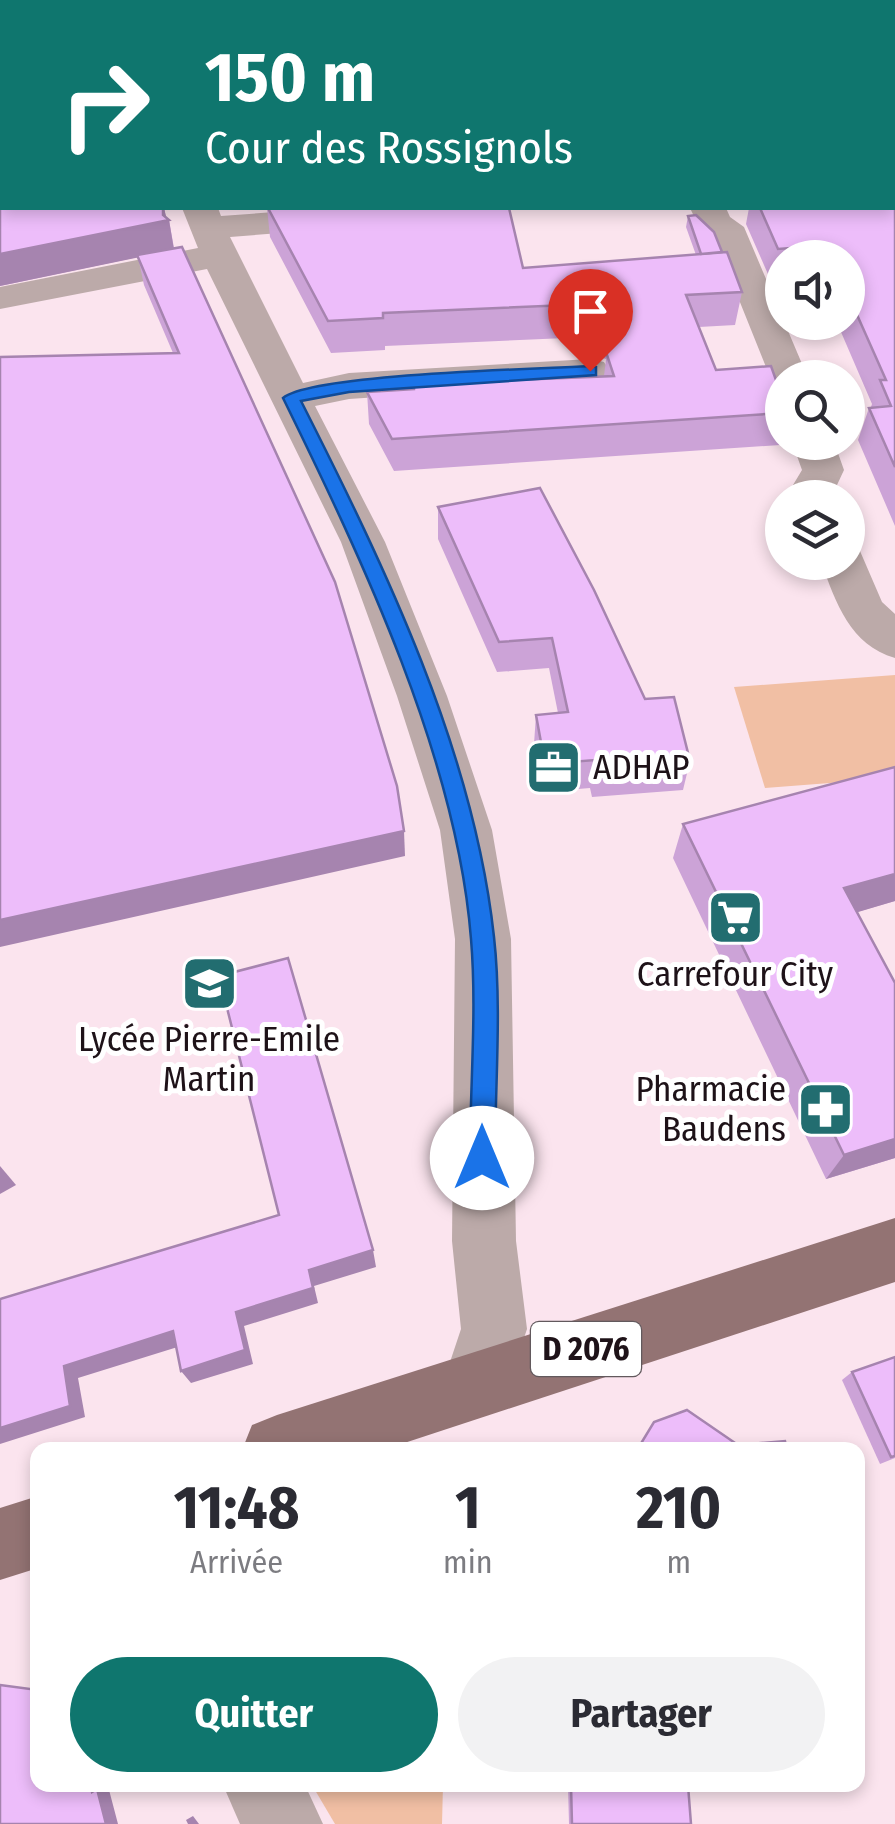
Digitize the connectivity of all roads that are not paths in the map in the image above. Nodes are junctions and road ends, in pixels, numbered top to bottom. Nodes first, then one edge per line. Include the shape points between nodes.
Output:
1 (709, 210) edge
2 (381, 215) edge
3 (209, 230) edge
4 (0, 298) edge
5 (781, 360) edge
6 (590, 371) dead end
7 (291, 398) junction
8 (851, 580) edge
9 (895, 640) edge
10 (895, 1250) edge
11 (477, 1382) junction
12 (301, 1442) edge
13 (30, 1535) edge
14 (0, 1544) edge
15 (266, 1792) edge
16 (283, 1824) edge

1 - 5 street via 731,236
2 - 3 street via 254,221
3 - 4 street
3 - 7 street
6 - 7 street via 349,386
7 - 11 street via 363,542 466,830 483,940 484,1241 494,1329
8 - 9 street via 862,611
10 - 11 main road, D 2076
11 - 12 main road, D 2076
13 - 14 main road
15 - 16 street

